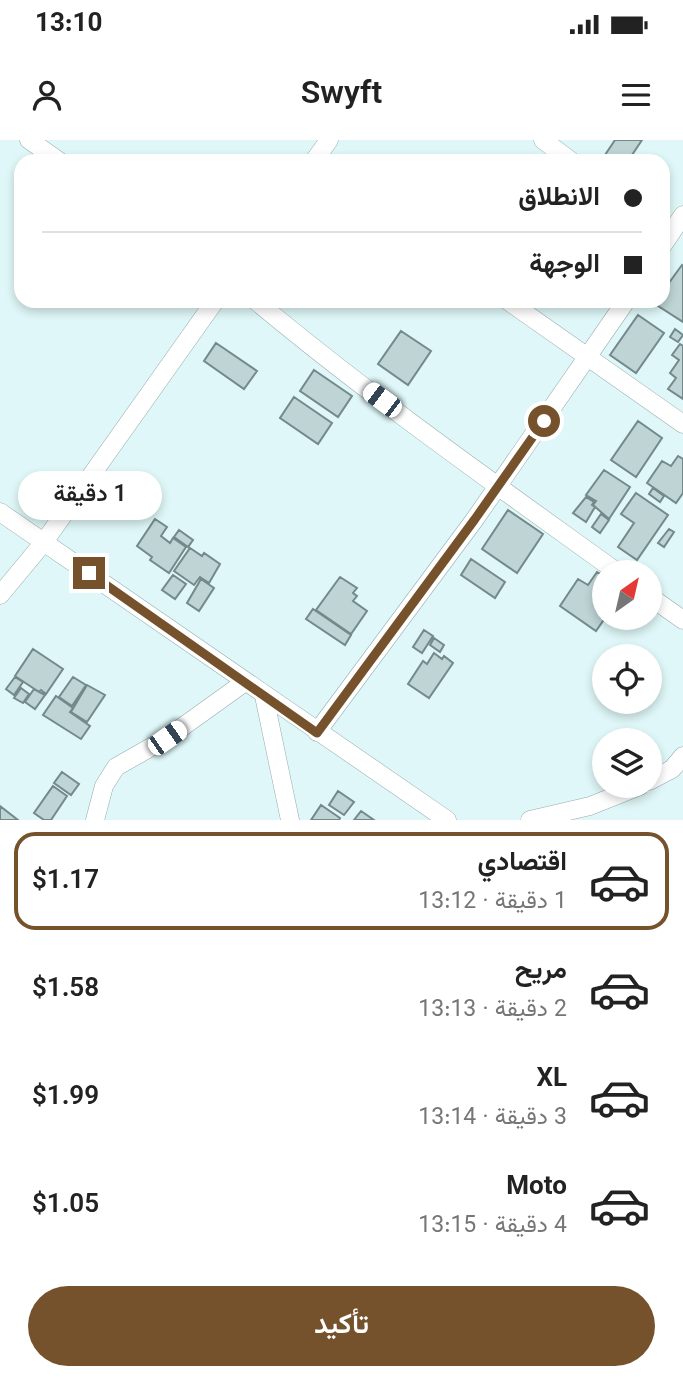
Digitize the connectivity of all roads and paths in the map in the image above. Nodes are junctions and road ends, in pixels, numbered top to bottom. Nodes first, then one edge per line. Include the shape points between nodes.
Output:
1 (29, 140) edge
2 (543, 140) edge
3 (49, 154) edge
4 (562, 154) edge
5 (683, 215) edge
6 (670, 238) edge
7 (210, 308) edge
8 (265, 308) edge
9 (518, 308) edge
10 (621, 308) edge
11 (589, 357) junction
12 (683, 424) edge
13 (499, 485) junction
14 (0, 512) edge
15 (44, 542) junction
16 (601, 560) edge
17 (0, 595) edge
18 (662, 605) edge
19 (683, 620) edge
20 (245, 682) junction
21 (264, 696) junction
22 (317, 733) junction
23 (683, 756) edge
24 (662, 774) edge
25 (610, 798) edge
26 (95, 820) edge
27 (290, 820) edge
28 (447, 820) edge
29 (530, 820) edge

1 - 3 street
2 - 4 street
5 - 6 street
7 - 15 street
8 - 13 street
9 - 11 street
10 - 11 street
11 - 12 street
11 - 13 street
13 - 16 street
13 - 22 street
14 - 15 street
15 - 17 street
15 - 20 street
18 - 19 street
20 - 21 street
20 - 26 street via 167,738 116,767 104,786
21 - 22 street
21 - 27 street
22 - 28 street
23 - 24 street
25 - 29 street

